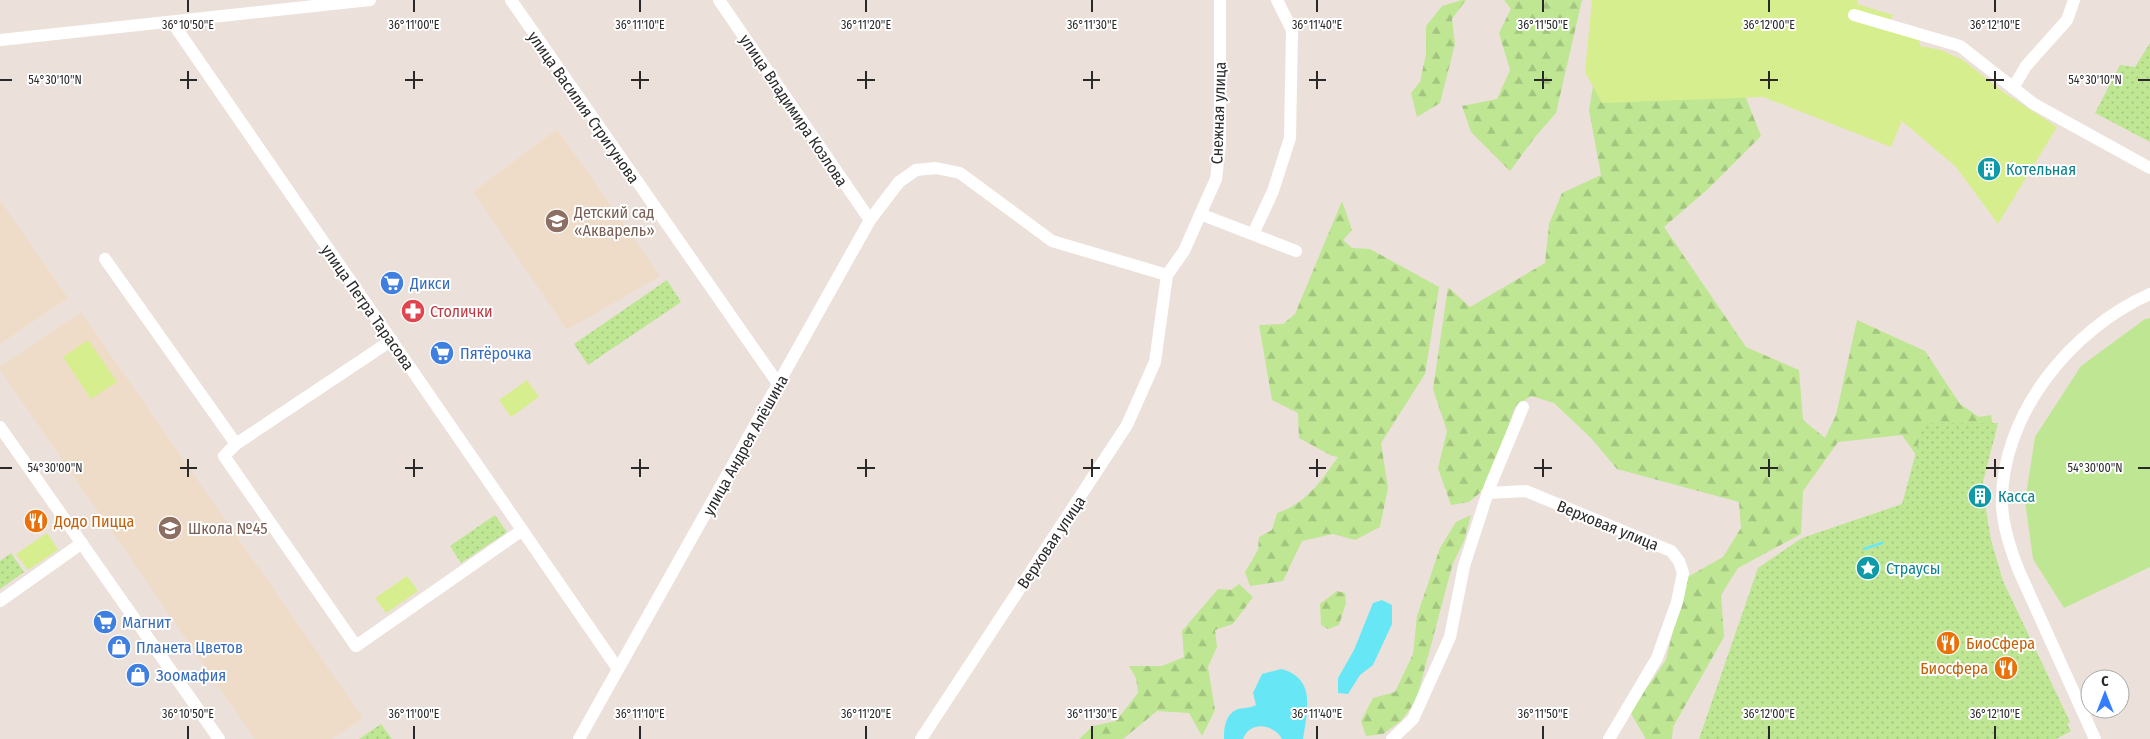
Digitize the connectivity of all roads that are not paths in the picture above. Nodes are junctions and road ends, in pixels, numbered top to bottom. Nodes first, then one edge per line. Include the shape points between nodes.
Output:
1 (370, 0) edge
2 (511, 0) edge
3 (719, 0) edge
4 (1220, 0) edge
5 (1277, 0) edge
6 (2074, 0) edge
7 (1854, 15) dead end
8 (172, 22) junction
9 (0, 40) edge
10 (2014, 88) junction
11 (2150, 168) edge
12 (1200, 214) junction
13 (870, 220) junction
14 (1253, 234) junction
15 (1296, 251) dead end
16 (105, 259) dead end
17 (1167, 275) junction
18 (2150, 294) edge
19 (392, 340) junction
20 (779, 385) junction
21 (1523, 407) dead end
22 (0, 427) edge
23 (236, 444) junction
24 (1487, 494) junction
25 (521, 531) junction
26 (82, 543) junction
27 (0, 601) edge
28 (618, 669) junction
29 (219, 739) edge
30 (579, 739) edge
31 (921, 739) edge
32 (1392, 739) edge
33 (1609, 739) edge
34 (2095, 739) edge

1 - 8 street
2 - 20 street, улица Василия Стригунова
3 - 13 street, улица Владимира Козлова
4 - 12 street, Снежная улица via 1220,145 1216,179
5 - 14 street via 1292,30 1290,138 1273,191
6 - 10 street via 2067,20 2026,66
7 - 10 street via 1960,46
8 - 9 street
8 - 19 street, улица Петра Тарасова
10 - 11 street via 2034,104
12 - 14 street
12 - 17 street, Снежная улица via 1184,251
13 - 17 street, улица Андрея Алёшина via 898,182 916,170 936,168 960,173 1052,241
13 - 20 street, улица Андрея Алёшина
14 - 15 street
16 - 23 street
17 - 31 street, Верховая улица via 1155,362 1127,425
18 - 34 street via 2105,319 2084,334 2067,353 2018,423 2003,480 2002,507 2010,547
19 - 23 street
19 - 25 street, улица Петра Тарасова
20 - 28 street, улица Андрея Алёшина
21 - 24 street
22 - 26 street
23 - 25 street via 224,456 356,646
24 - 32 street via 1464,566 1450,638 1413,719
24 - 33 street, Верховая улица via 1526,491 1671,551 1679,560 1682,573 1677,602 1657,658
25 - 28 street, улица Петра Тарасова
26 - 27 street
26 - 29 street
28 - 30 street

